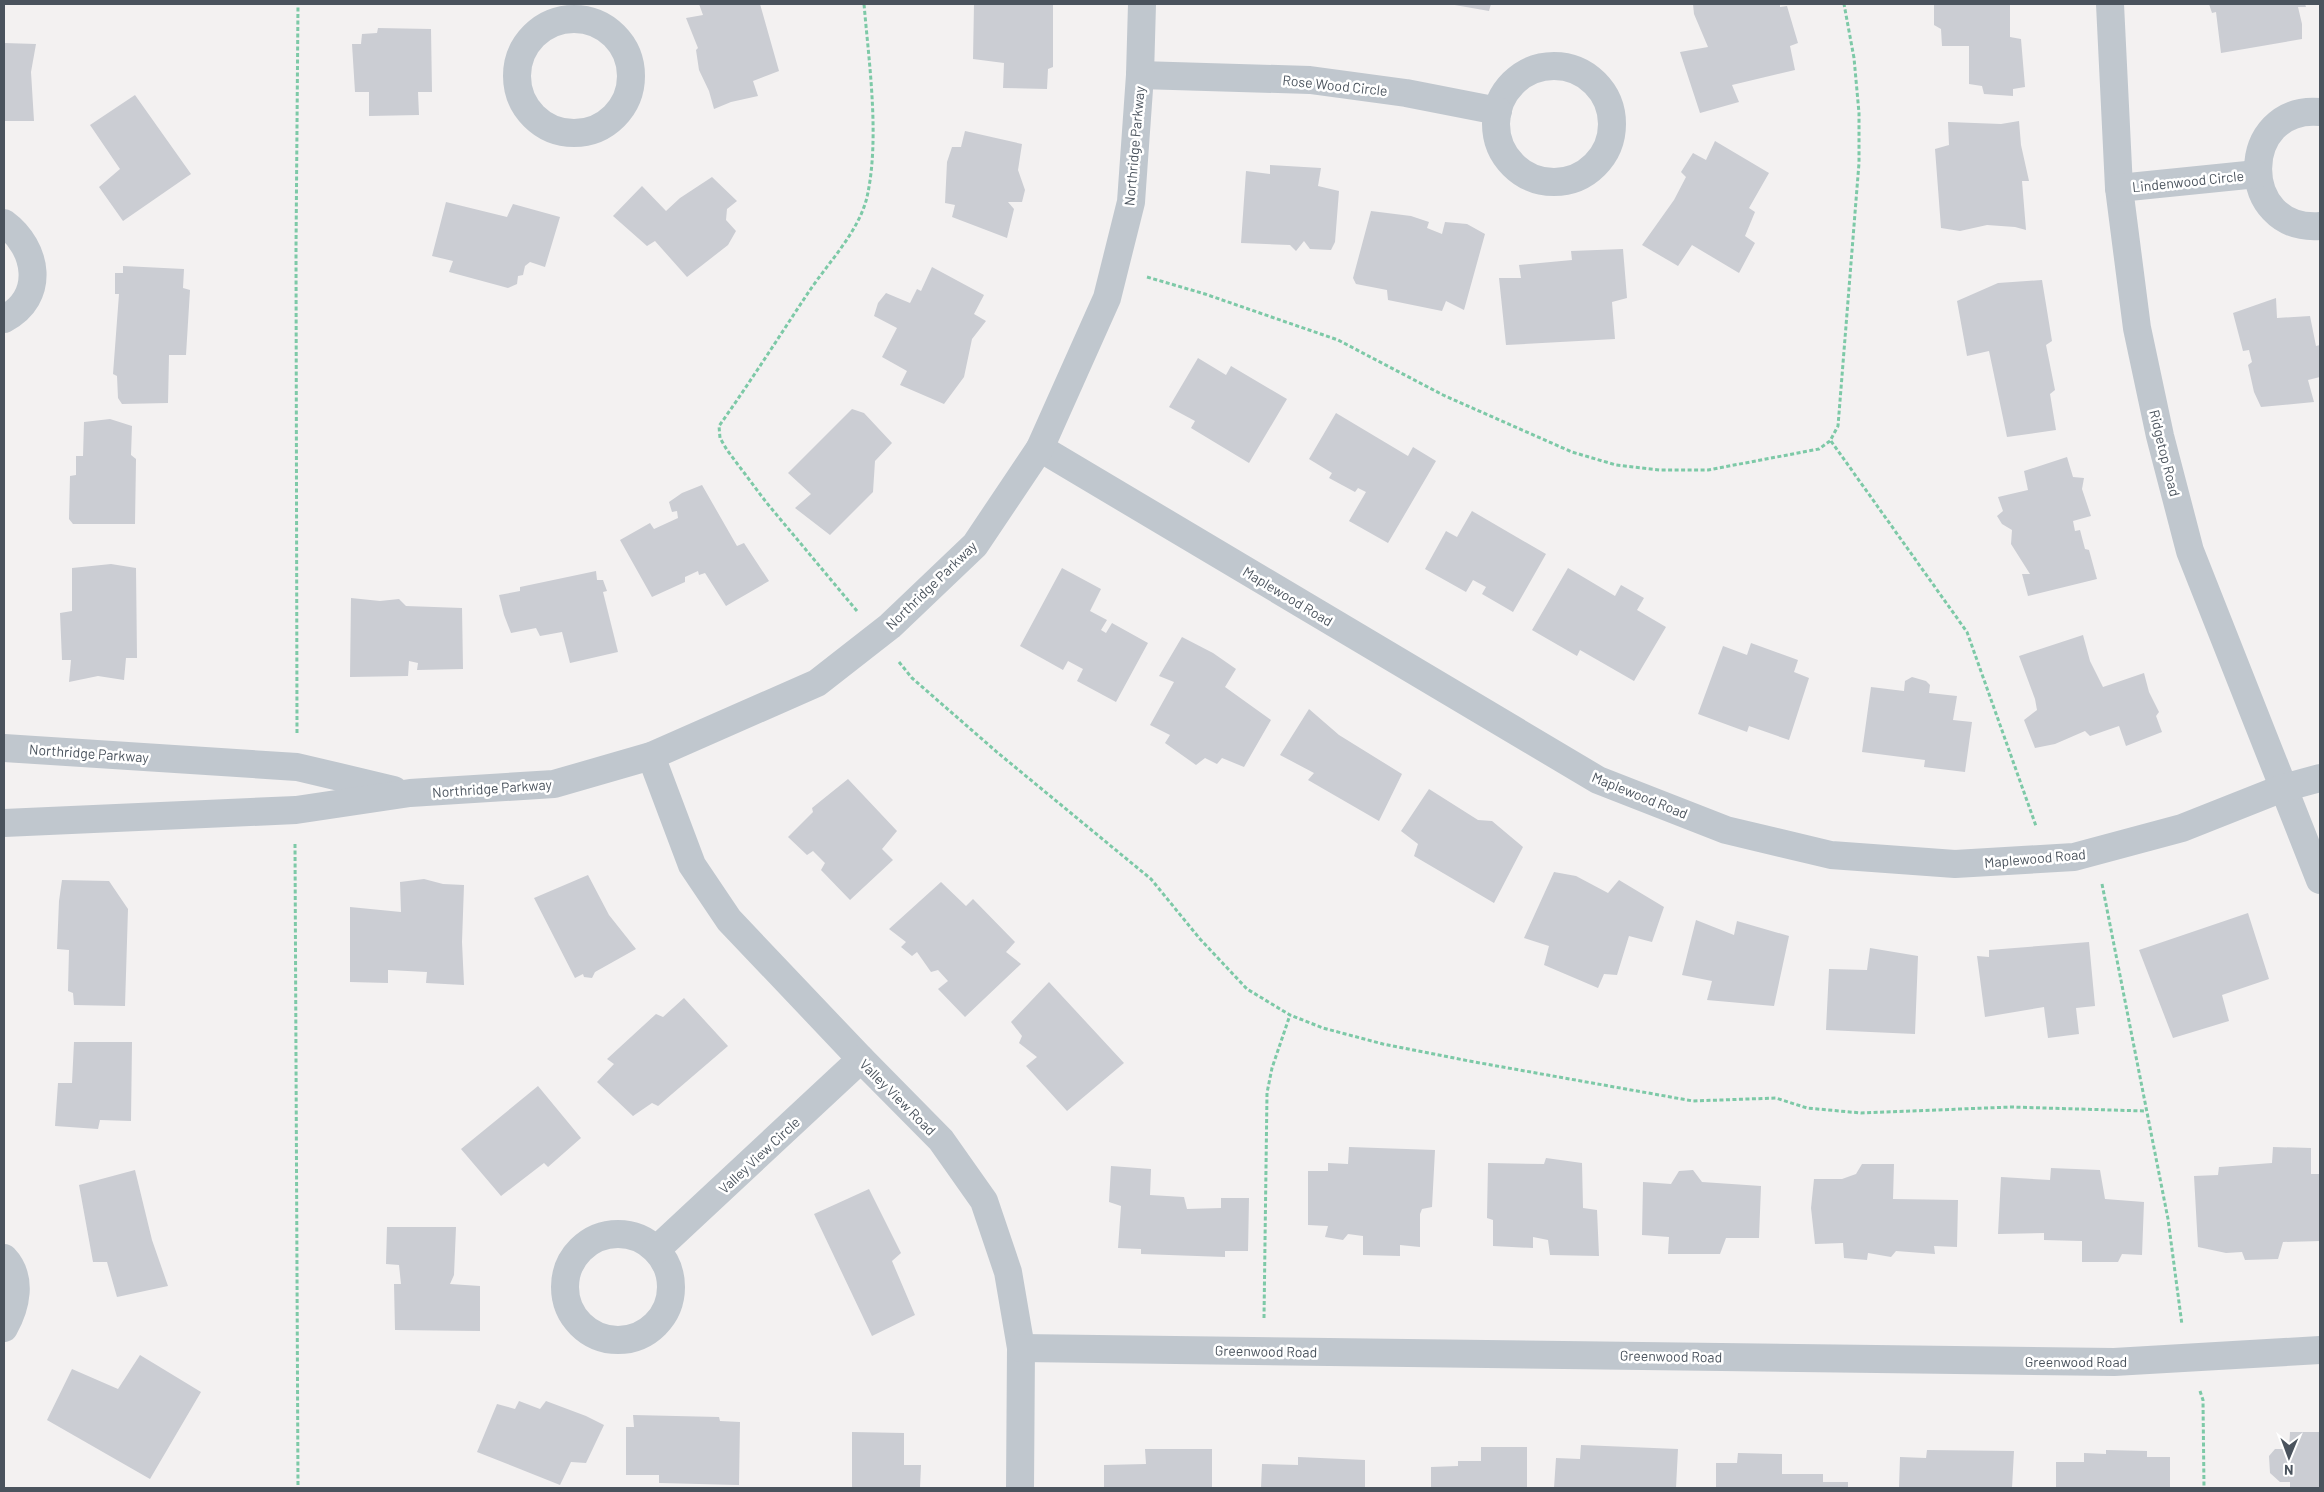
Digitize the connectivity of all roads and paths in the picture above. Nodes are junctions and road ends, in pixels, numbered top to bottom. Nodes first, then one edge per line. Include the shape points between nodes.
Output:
1 (864, 4) edge
2 (1142, 4) edge
3 (1844, 4) edge
4 (2110, 4) edge
5 (575, 11) edge
6 (1140, 75) junction
7 (1498, 111) junction
8 (2320, 112) edge
9 (2257, 174) junction
10 (2119, 188) junction
11 (4, 223) edge
12 (2320, 226) edge
13 (1114, 268) junction
14 (4, 320) edge
15 (1830, 441) junction
16 (1040, 448) junction
17 (877, 636) junction
18 (4, 748) edge
19 (651, 756) junction
20 (2320, 778) edge
21 (2282, 788) junction
22 (410, 793) junction
23 (4, 823) edge
24 (2095, 852) junction
25 (2042, 859) junction
26 (2320, 880) edge
27 (1290, 1015) junction
28 (861, 1059) junction
29 (2145, 1111) junction
30 (656, 1250) dead end
31 (4, 1258) edge
32 (4, 1328) edge
33 (1021, 1348) junction
34 (2320, 1350) edge
35 (1264, 1351) junction
36 (2188, 1358) junction
37 (1020, 1488) edge
38 (2204, 1488) edge

1 - 17 path via 872,153 867,198 849,236 719,426 720,438 727,450 766,502
2 - 6 street, Northridge Parkway
3 - 15 path via 1854,58 1860,162 1838,426
4 - 10 street, Ridgetop Road
5 - 5 street via 542,28 529,41 520,58 517,77 520,95 530,112 544,124 562,132 581,133 600,127 615,116 626,100 632,82 630,63 623,45 611,31
6 - 7 street, Rose Wood Circle via 1310,80 1406,93
6 - 13 street, Northridge Parkway via 1131,202
7 - 7 street via 1506,93 1519,78 1536,69 1556,66 1575,70 1592,80 1612,113 1612,133 1606,151 1588,171 1562,182 1544,181 1526,175 1511,163 1501,148 1496,129
8 - 9 street, Lindenwood Circle via 2293,116 2277,125 2265,139 2258,156
9 - 10 street, Lindenwood Circle
9 - 12 street, Lindenwood Circle via 2262,193 2274,210 2290,221 2309,227
10 - 21 street, Ridgetop Road via 2137,328 2190,552
11 - 14 street via 28,250 33,268 31,286 24,303
13 - 15 path via 1205,294 1338,340 1443,395 1572,452 1616,465 1660,470 1708,470 1818,449
13 - 16 street, Northridge Parkway via 1107,298
15 - 25 path via 1968,632 2035,820
16 - 17 street, Northridge Parkway via 975,545
16 - 25 street, Maplewood Road via 1598,780 1726,830 1830,855 1956,864
17 - 19 street, Northridge Parkway via 817,683
17 - 27 path via 912,678 1151,879 1200,939 1247,989
18 - 22 street, Northridge Parkway via 297,767
19 - 22 street, Northridge Parkway via 554,784
19 - 28 street, Valley View Road via 692,865 728,920
20 - 21 street, Maplewood Road
21 - 24 street, Maplewood Road via 2182,828
21 - 26 street, Ridgetop Road
22 - 23 street, Northridge Parkway via 296,810
24 - 25 street, Maplewood Road
24 - 29 path
27 - 29 path via 1323,1028 1384,1044 1693,1101 1776,1098 1808,1108 1861,1113 2011,1108
27 - 35 path via 1267,1093
28 - 30 street, Valley View Circle
28 - 33 street, Valley View Road via 941,1140 984,1201 1008,1272
29 - 36 path via 2168,1218
31 - 32 street via 14,1278 16,1296 12,1314
33 - 35 street, Greenwood Road
33 - 37 street, Valley View Road
34 - 36 street, Greenwood Road
35 - 36 street, Greenwood Road via 2114,1362
36 - 38 path via 2203,1400

